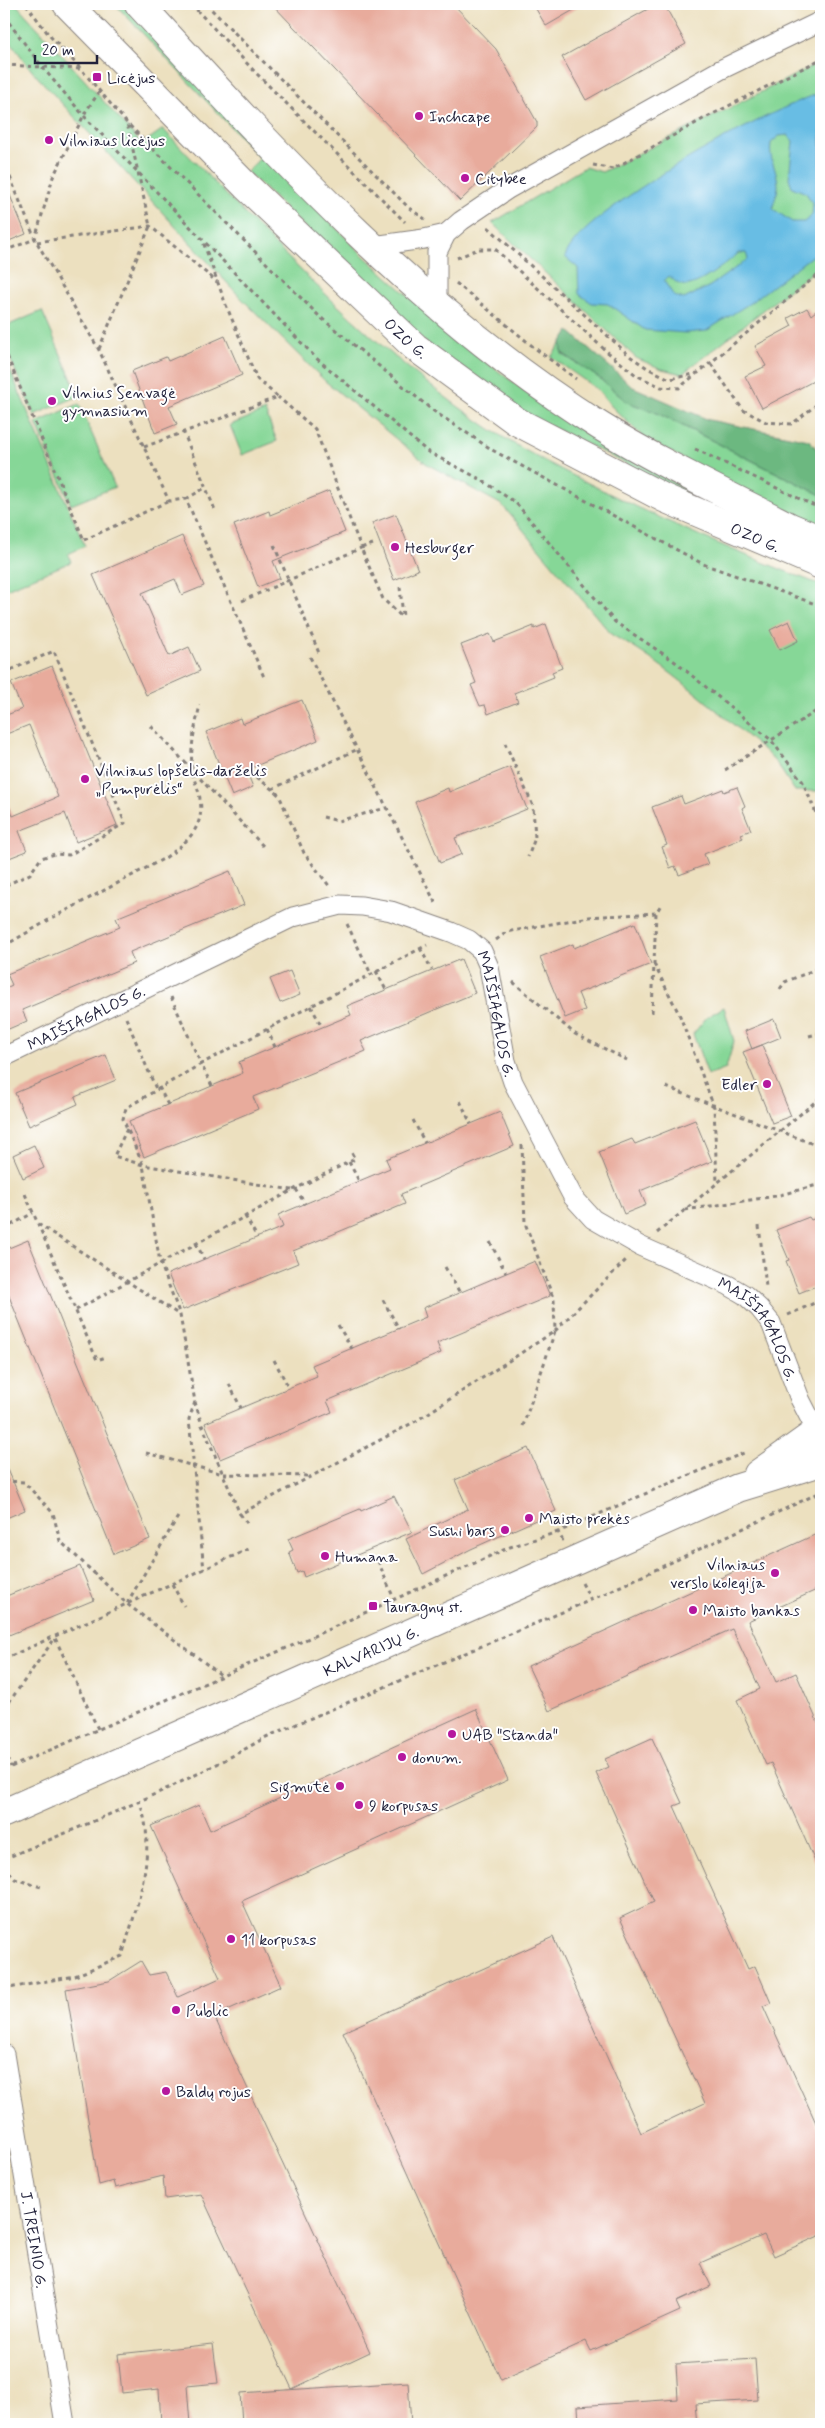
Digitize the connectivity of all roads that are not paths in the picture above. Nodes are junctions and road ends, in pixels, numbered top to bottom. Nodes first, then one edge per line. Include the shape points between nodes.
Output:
1 (67, 4) edge
2 (140, 4) edge
3 (821, 21) edge
4 (446, 234) junction
5 (374, 246) junction
6 (437, 305) junction
7 (821, 540) edge
8 (821, 565) edge
9 (4, 1057) edge
10 (819, 1431) edge
11 (821, 1462) edge
12 (738, 1488) junction
13 (4, 1813) edge
14 (4, 2054) edge
15 (65, 2424) edge

1 - 8 main road, OZO G. via 246,186 415,347 516,421 664,498
2 - 5 main road, OZO G. via 330,205
3 - 4 street via 720,70 508,189
4 - 5 street
4 - 6 street via 436,252
5 - 6 main road, OZO G.
6 - 7 main road, OZO G. via 509,363 600,426 790,527
9 - 10 street, MAIŠIAGALOS G. via 293,917 340,906 362,906 391,911 469,940 485,959 513,1082 573,1197 593,1219 640,1246 745,1295 770,1323 800,1399
10 - 12 main road, KALVARIJŲ G.
11 - 12 main road, KALVARIJŲ G.
12 - 13 main road, KALVARIJŲ G.
14 - 15 street, J. TREINIO G.

